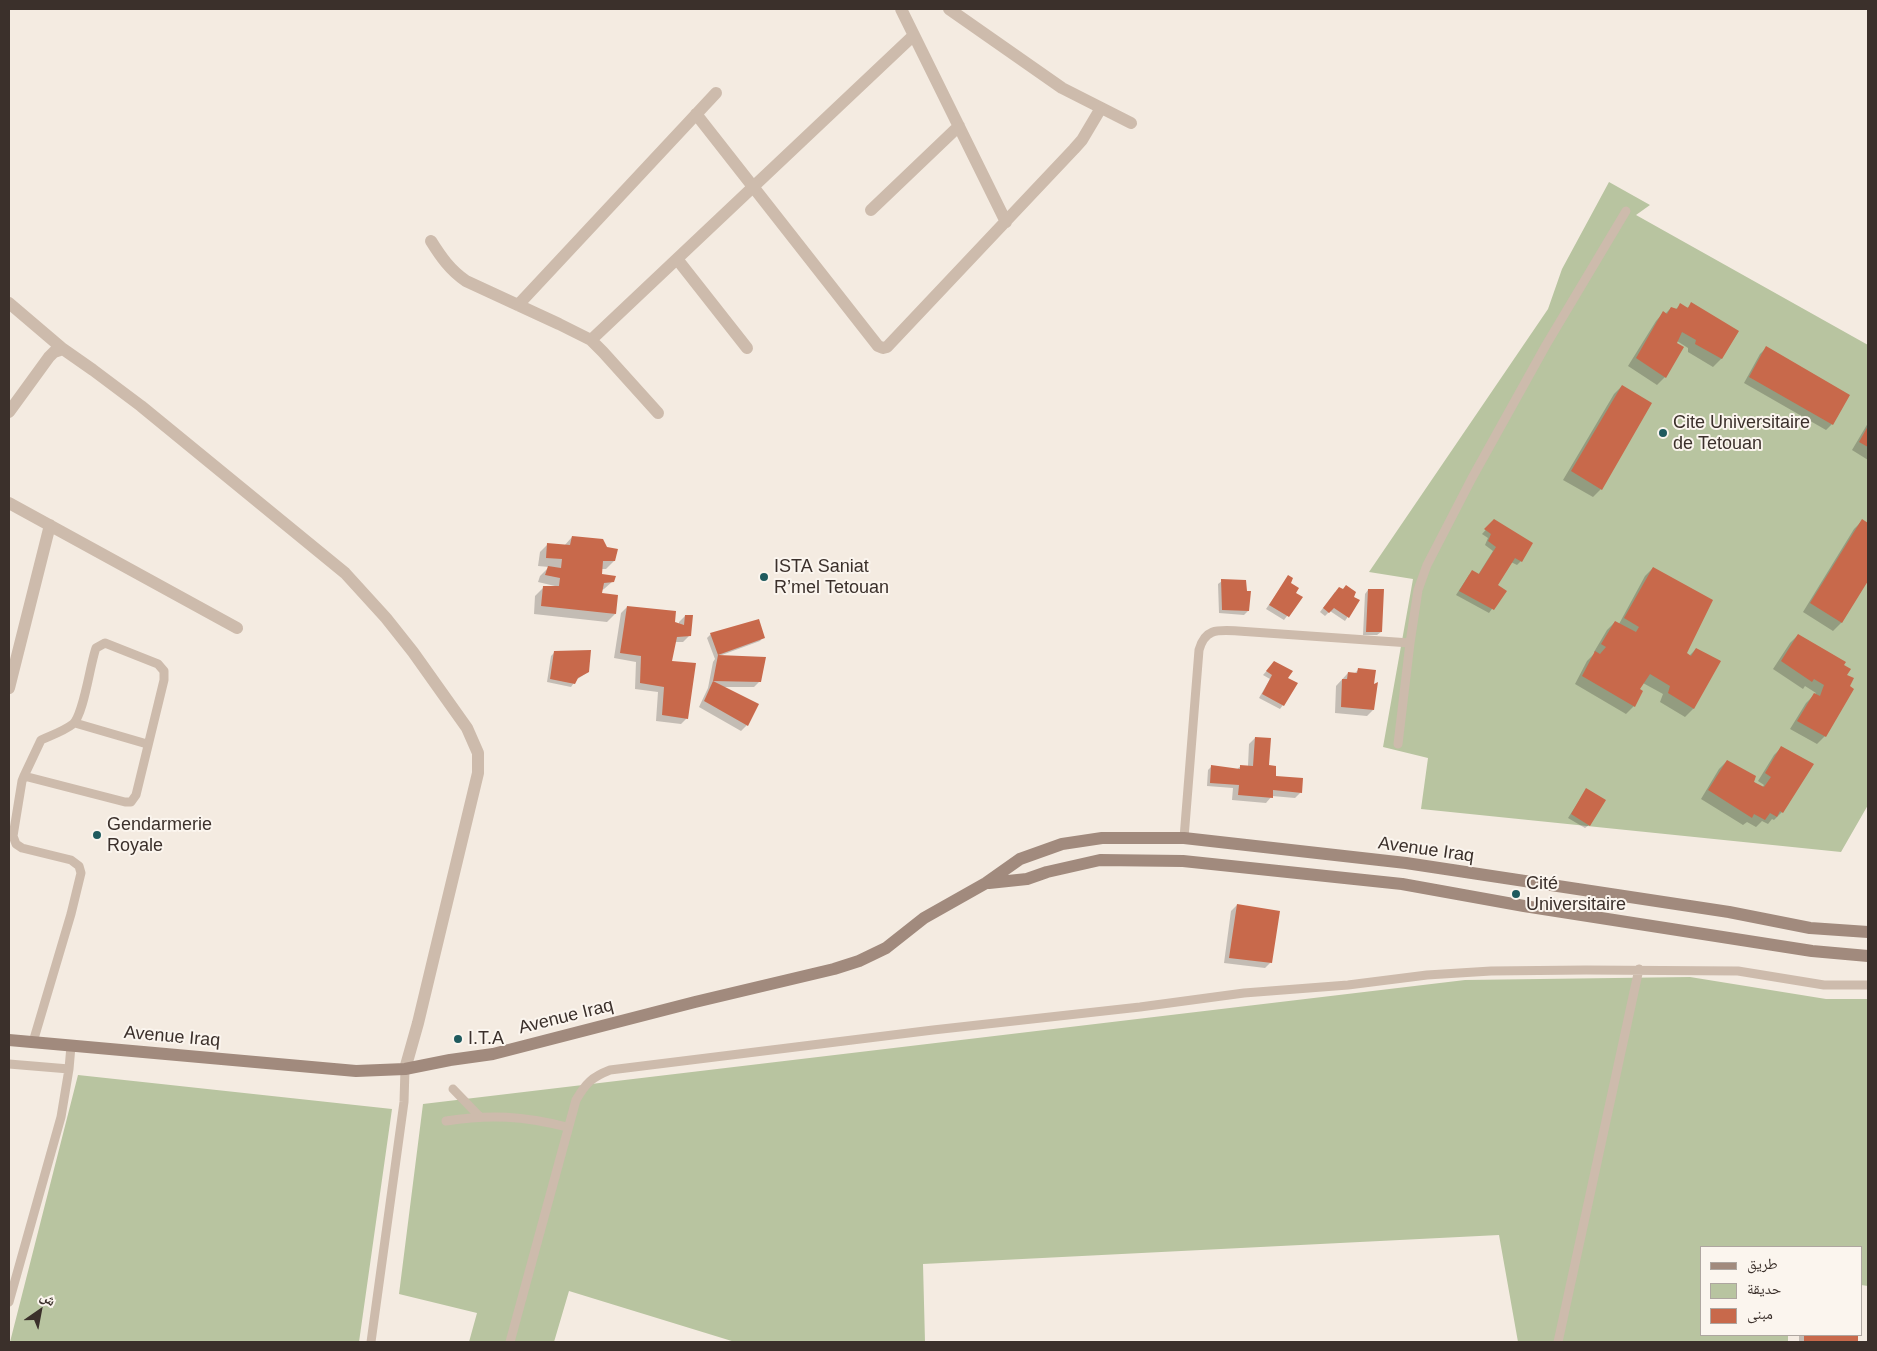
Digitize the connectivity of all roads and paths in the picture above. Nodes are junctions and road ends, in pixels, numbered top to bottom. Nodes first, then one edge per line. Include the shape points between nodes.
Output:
1 (901, 9) edge
2 (949, 9) edge
3 (914, 34) junction
4 (716, 94) dead end
5 (1101, 108) junction
6 (696, 114) junction
7 (1131, 123) dead end
8 (959, 126) junction
9 (754, 186) junction
10 (871, 210) dead end
11 (1626, 211) dead end
12 (1006, 222) junction
13 (431, 241) dead end
14 (677, 259) junction
15 (9, 303) edge
16 (518, 305) junction
17 (591, 340) junction
18 (747, 348) dead end
19 (63, 349) junction
20 (9, 412) edge
21 (658, 413) dead end
22 (9, 503) edge
23 (50, 525) junction
24 (237, 628) dead end
25 (1410, 643) junction
26 (9, 688) edge
27 (75, 723) junction
28 (147, 744) junction
29 (1398, 744) dead end
30 (24, 776) junction
31 (1184, 838) junction
32 (986, 883) junction
33 (1868, 932) edge
34 (1868, 956) edge
35 (1639, 969) junction
36 (1868, 985) edge
37 (9, 1040) edge
38 (33, 1042) junction
39 (71, 1046) junction
40 (9, 1064) edge
41 (69, 1069) junction
42 (406, 1069) junction
43 (453, 1089) dead end
44 (480, 1116) junction
45 (446, 1121) dead end
46 (567, 1127) junction
47 (9, 1302) edge
48 (371, 1342) edge
49 (510, 1342) edge
50 (1558, 1342) edge

1 - 3 street
2 - 5 street via 1062,88
3 - 8 street
3 - 9 street
4 - 6 street
5 - 7 street
5 - 12 street via 1082,140
6 - 9 street
6 - 16 street
8 - 10 street
8 - 12 street
9 - 12 street via 878,346 883,348
9 - 14 street
11 - 25 lane via 1546,345 1444,530 1420,582
13 - 16 street via 454,273
14 - 17 street
14 - 18 street
15 - 19 street
16 - 17 street
17 - 21 street
19 - 20 street via 48,357
19 - 42 street via 141,406 345,573 408,645 467,728 478,753 478,773
22 - 23 street
23 - 24 street
23 - 26 street
25 - 29 lane
25 - 31 lane via 1238,631 1212,632 1205,636 1199,650
27 - 28 lane
27 - 28 lane via 96,648 105,644 158,664 164,671
27 - 30 lane via 41,740
28 - 30 lane via 136,795 131,802
30 - 38 lane via 13,836 16,844 71,860 79,866 81,873
31 - 32 street, Avenue Iraq via 1102,838 1062,844 1020,859
31 - 33 street, Avenue Iraq via 1406,863 1729,912 1810,928
32 - 34 street, Avenue Iraq via 1027,879 1100,860 1183,861 1402,884 1812,951
32 - 42 street, Avenue Iraq via 924,918 886,948 859,961 493,1054
35 - 36 lane via 1738,971 1824,985
35 - 46 lane via 1427,975 1244,993 610,1070 595,1076 584,1086
35 - 50 lane
37 - 38 street, Avenue Iraq
38 - 39 street, Avenue Iraq
39 - 41 lane
39 - 42 street, Avenue Iraq via 356,1071
40 - 41 lane
41 - 47 lane via 61,1117
42 - 48 lane
43 - 44 lane
44 - 45 lane
44 - 46 lane via 521,1117
46 - 49 lane

